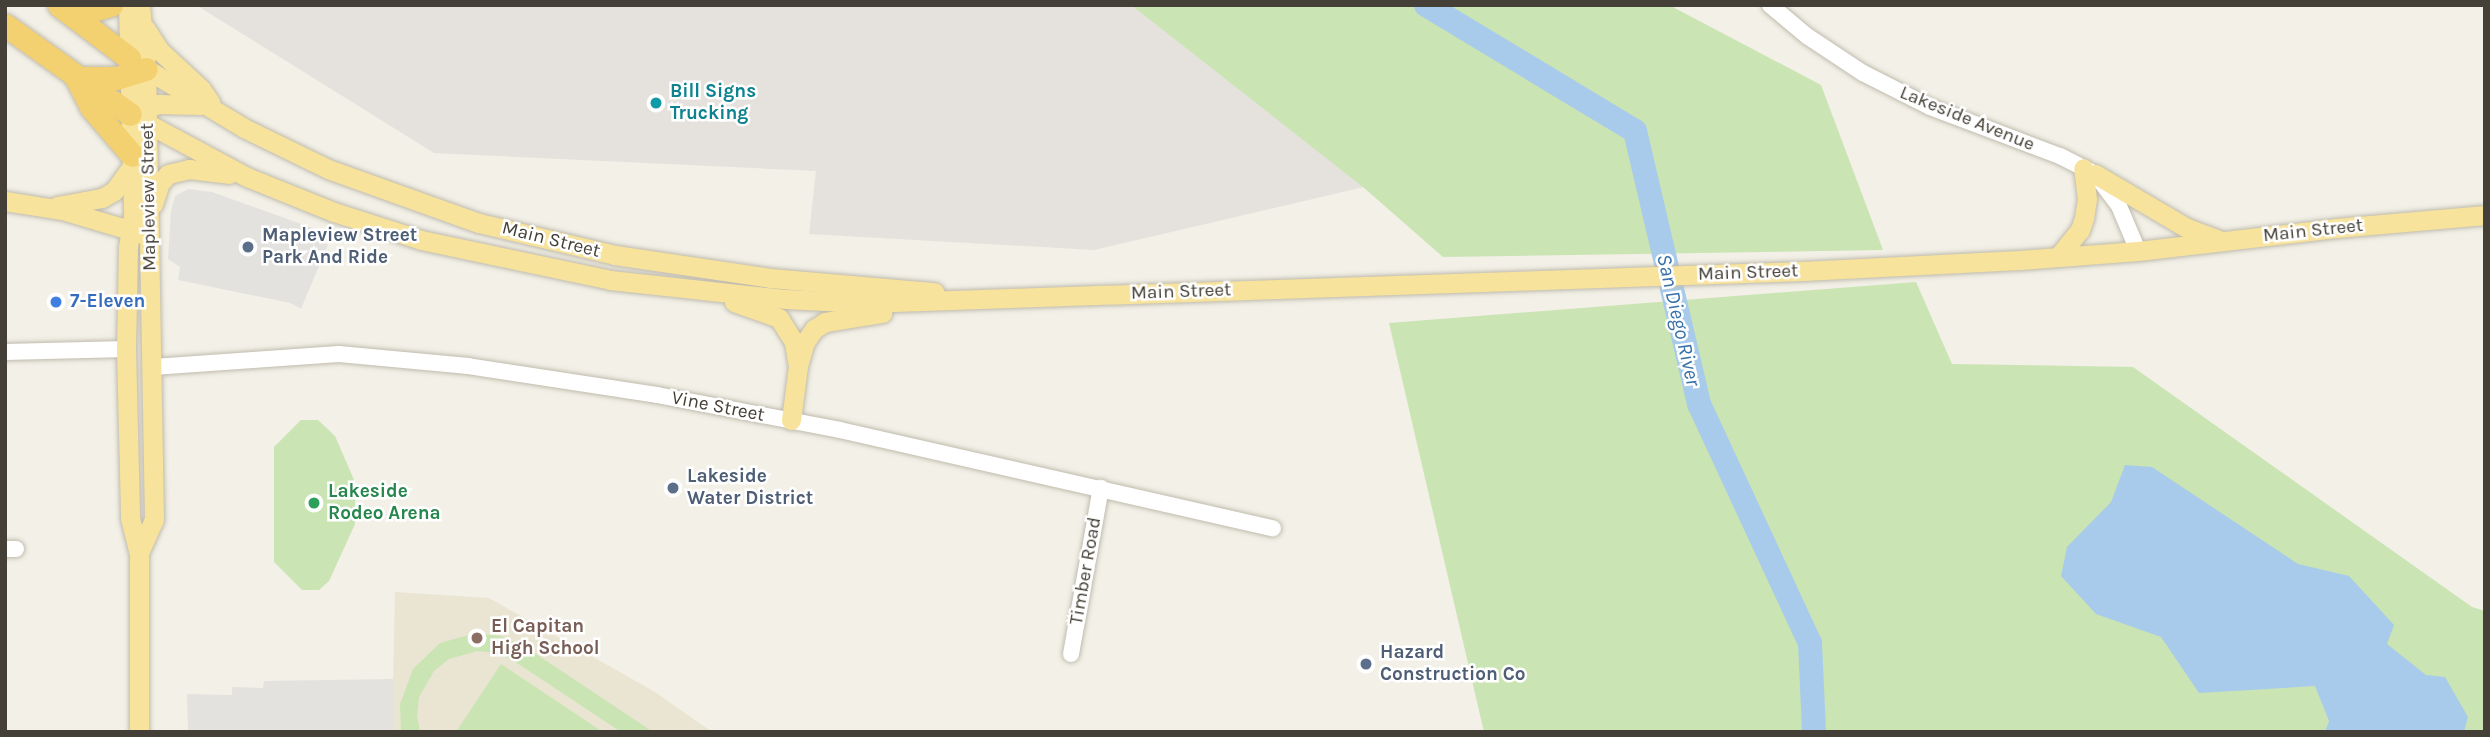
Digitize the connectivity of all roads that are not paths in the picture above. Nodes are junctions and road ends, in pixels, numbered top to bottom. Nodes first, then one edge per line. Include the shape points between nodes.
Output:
1 (59, 5) edge
2 (79, 5) edge
3 (111, 5) edge
4 (1770, 5) edge
5 (137, 10) edge
6 (5, 25) edge
7 (135, 68) junction
8 (76, 78) junction
9 (210, 109) junction
10 (141, 115) junction
11 (132, 161) junction
12 (2089, 171) junction
13 (247, 177) junction
14 (5, 201) edge
15 (48, 207) junction
16 (149, 216) junction
17 (2484, 216) edge
18 (131, 229) junction
19 (150, 237) junction
20 (2224, 241) junction
21 (2138, 251) junction
22 (2058, 257) junction
23 (696, 291) junction
24 (1009, 298) junction
25 (126, 349) junction
26 (5, 352) edge
27 (797, 366) junction
28 (153, 367) junction
29 (790, 420) junction
30 (1101, 488) junction
31 (1273, 528) dead end
32 (139, 553) junction
33 (1071, 654) dead end
34 (139, 732) edge

1 - 7 highway
2 - 3 highway via 93,10
4 - 12 street, Lakeside Avenue via 1863,74 1930,107
5 - 7 main road, Mapleview Street
5 - 9 main road via 160,51 201,89
6 - 8 highway
7 - 8 highway
7 - 9 main road, Main Street
7 - 10 main road, Mapleview Street
8 - 10 highway
8 - 11 highway via 91,107
9 - 10 main road via 163,104
9 - 24 main road, Main Street via 328,169 479,223 589,249 770,278
10 - 11 main road, Mapleview Street
10 - 13 main road, Main Street
10 - 16 main road, Mapleview Street
11 - 15 main road via 114,191 102,198
11 - 18 main road, Mapleview Street
12 - 20 main road via 2185,227
12 - 21 street, Lakeside Avenue via 2119,206
12 - 22 main road via 2080,230
13 - 16 main road via 189,169 168,174 160,183
13 - 23 main road, Main Street via 421,240 610,280
14 - 15 main road
15 - 18 main road
16 - 19 main road, Mapleview Street
17 - 20 main road, Main Street
18 - 19 main road
18 - 25 main road, Mapleview Street
19 - 28 main road, Mapleview Street
20 - 21 main road, Main Street
21 - 22 main road, Main Street
22 - 24 main road, Main Street
23 - 24 main road, Main Street via 865,303
23 - 27 main road via 779,318 794,342
24 - 27 main road via 825,322 805,342
25 - 26 street
25 - 32 main road, Mapleview Street via 130,518
27 - 29 main road
28 - 29 street, Vine Street via 339,354 468,366
28 - 32 main road, Mapleview Street via 154,520
29 - 30 street, Vine Street
30 - 31 street, Vine Street
30 - 33 street, Timber Road
32 - 34 main road, Mapleview Street

